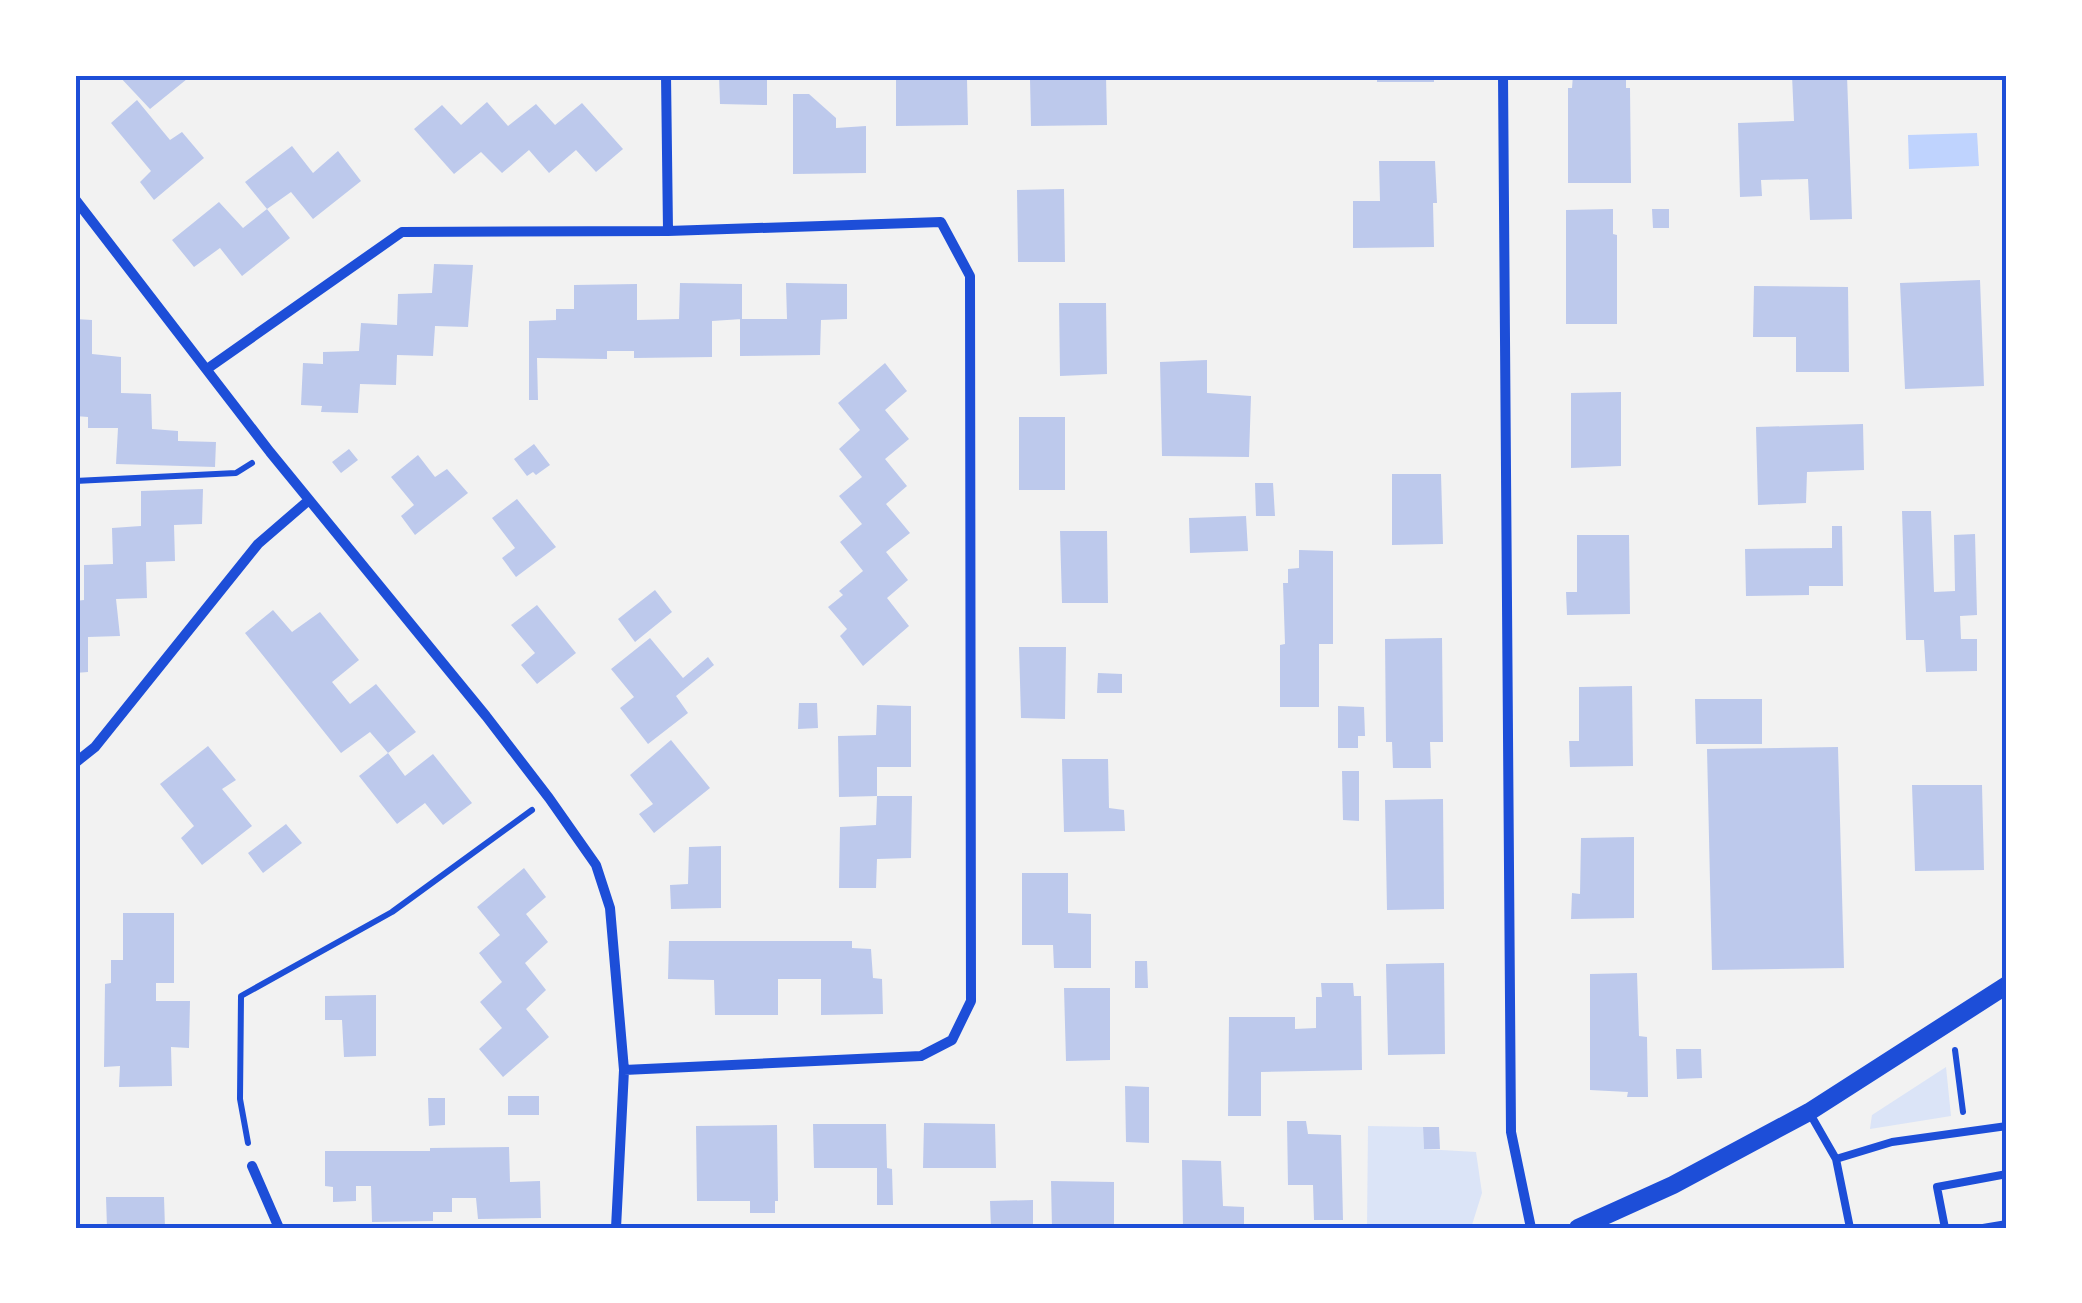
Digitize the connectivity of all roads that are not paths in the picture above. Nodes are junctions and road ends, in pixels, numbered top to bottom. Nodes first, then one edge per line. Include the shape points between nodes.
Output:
1 (666, 75) edge
2 (1502, 75) edge
3 (75, 199) edge
4 (668, 231) junction
5 (207, 369) junction
6 (309, 500) junction
7 (75, 764) edge
8 (2007, 985) edge
9 (624, 1070) junction
10 (1809, 1112) junction
11 (2007, 1126) edge
12 (1836, 1159) junction
13 (252, 1166) road end
14 (2007, 1174) edge
15 (2007, 1224) edge
16 (279, 1228) edge
17 (616, 1228) edge
18 (1531, 1228) edge
19 (1578, 1228) edge
20 (1850, 1228) edge
21 (1945, 1228) edge
22 (1983, 1228) edge

1 - 4 street
2 - 18 street via 1511,1132
3 - 5 street
4 - 5 street via 402,232
4 - 9 street via 941,222 970,276 971,1002 952,1040 921,1056
5 - 6 street
6 - 7 street via 258,544
6 - 9 street via 486,716 596,865 610,908
8 - 10 street
9 - 17 street
10 - 12 lane
10 - 19 street
11 - 12 lane via 1892,1142
12 - 20 lane
13 - 16 street
14 - 21 lane via 1937,1188
15 - 22 lane

